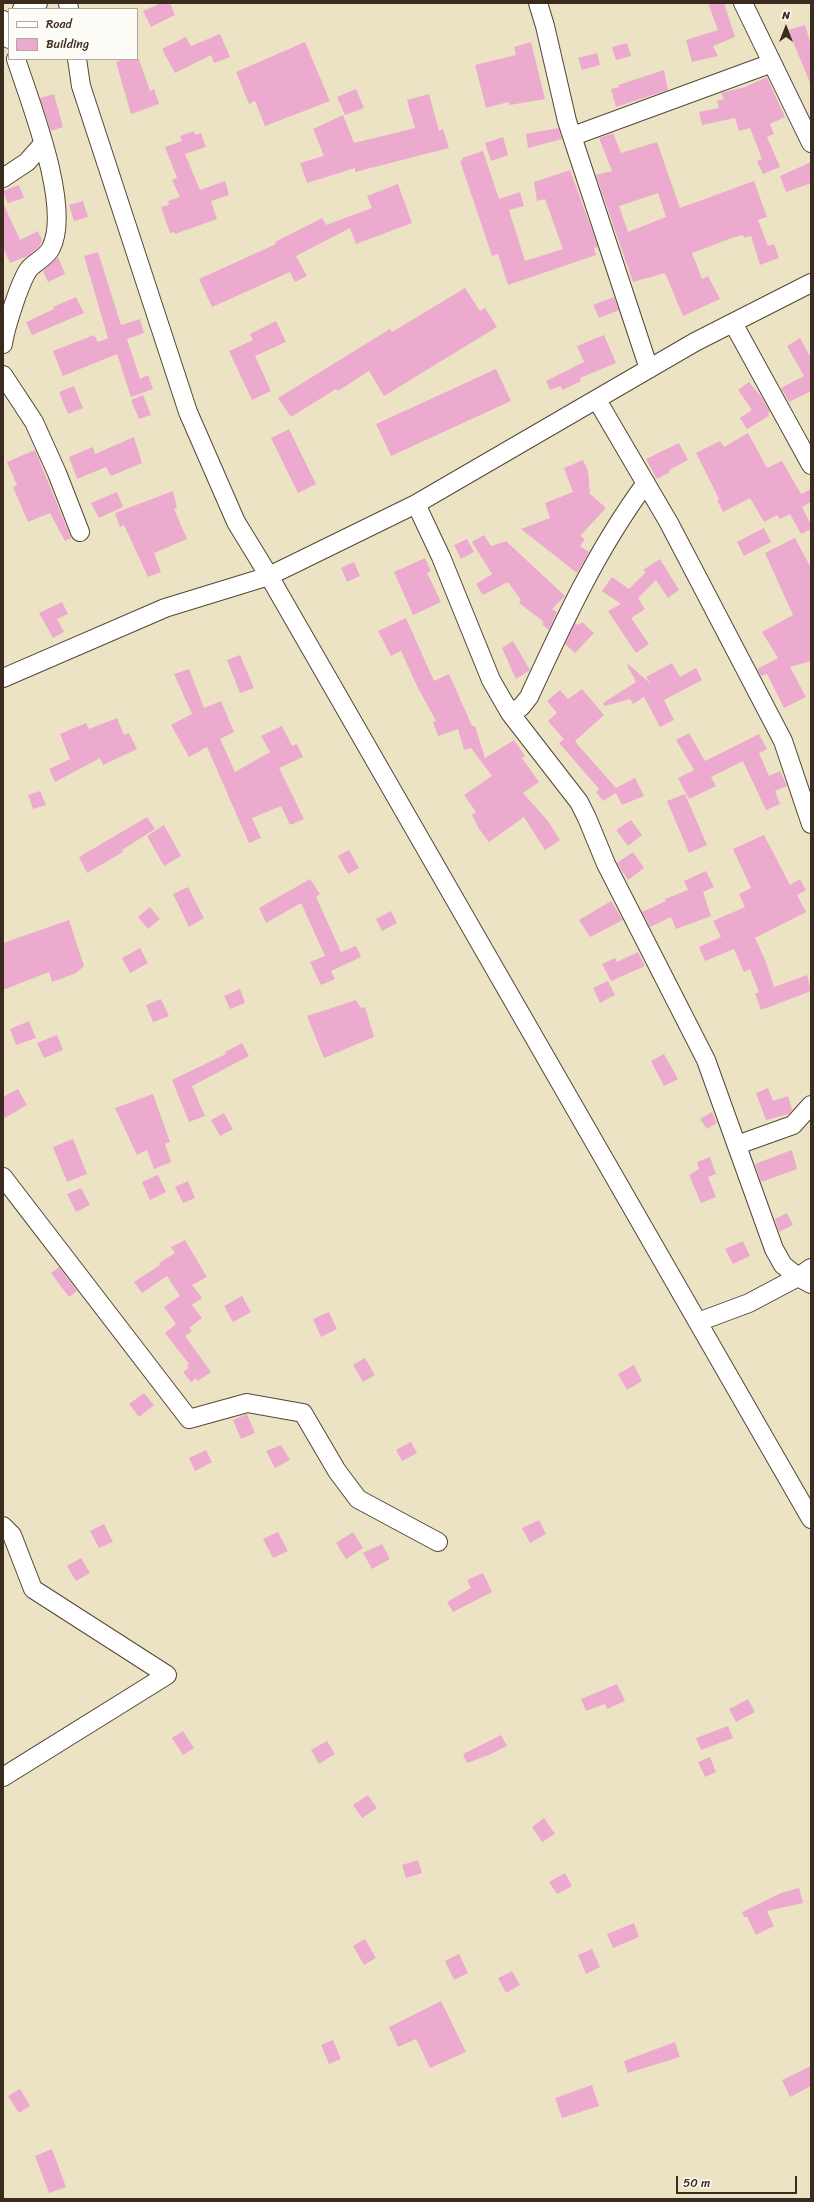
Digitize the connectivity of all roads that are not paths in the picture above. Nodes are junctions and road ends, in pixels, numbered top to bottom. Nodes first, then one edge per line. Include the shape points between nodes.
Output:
1 (38, 3) edge
2 (538, 3) edge
3 (743, 3) edge
4 (25, 8) edge
5 (3, 20) edge
6 (8, 36) edge
7 (16, 60) edge
8 (77, 60) edge
9 (772, 63) junction
10 (573, 136) junction
11 (811, 142) edge
12 (43, 144) junction
13 (3, 178) edge
14 (811, 283) edge
15 (732, 323) junction
16 (3, 344) edge
17 (649, 369) junction
18 (3, 375) edge
19 (597, 400) junction
20 (811, 464) edge
21 (646, 483) junction
22 (416, 504) junction
23 (80, 532) dead end
24 (269, 576) junction
25 (3, 678) edge
26 (510, 713) junction
27 (811, 824) edge
28 (811, 1105) edge
29 (737, 1145) junction
30 (3, 1177) edge
31 (807, 1276) edge
32 (698, 1322) junction
33 (811, 1519) edge
34 (3, 1526) edge
35 (438, 1542) dead end
36 (3, 1777) edge

1 - 4 street
2 - 10 street
3 - 9 street
5 - 6 street
7 - 12 street
8 - 24 street via 81,86 188,412 236,522
9 - 10 street
9 - 11 street
10 - 17 street
12 - 13 street via 27,162
12 - 16 street via 56,199 56,226 50,251 28,271 6,328
14 - 15 street
15 - 17 street
15 - 20 street
17 - 19 street
18 - 23 street via 34,422
19 - 21 street
19 - 22 street
21 - 26 street via 620,518 589,573 528,697 521,707
21 - 27 street via 783,741
22 - 24 street
22 - 26 street via 441,557 491,680
24 - 25 street via 165,608
24 - 32 street
26 - 29 street via 579,802 606,864 706,1060
28 - 29 street via 793,1126
29 - 31 street via 774,1249 784,1265
30 - 35 street via 189,1419 248,1403 303,1413 358,1499
31 - 32 street via 749,1303
32 - 33 street
34 - 36 street via 12,1535 33,1589 167,1676

